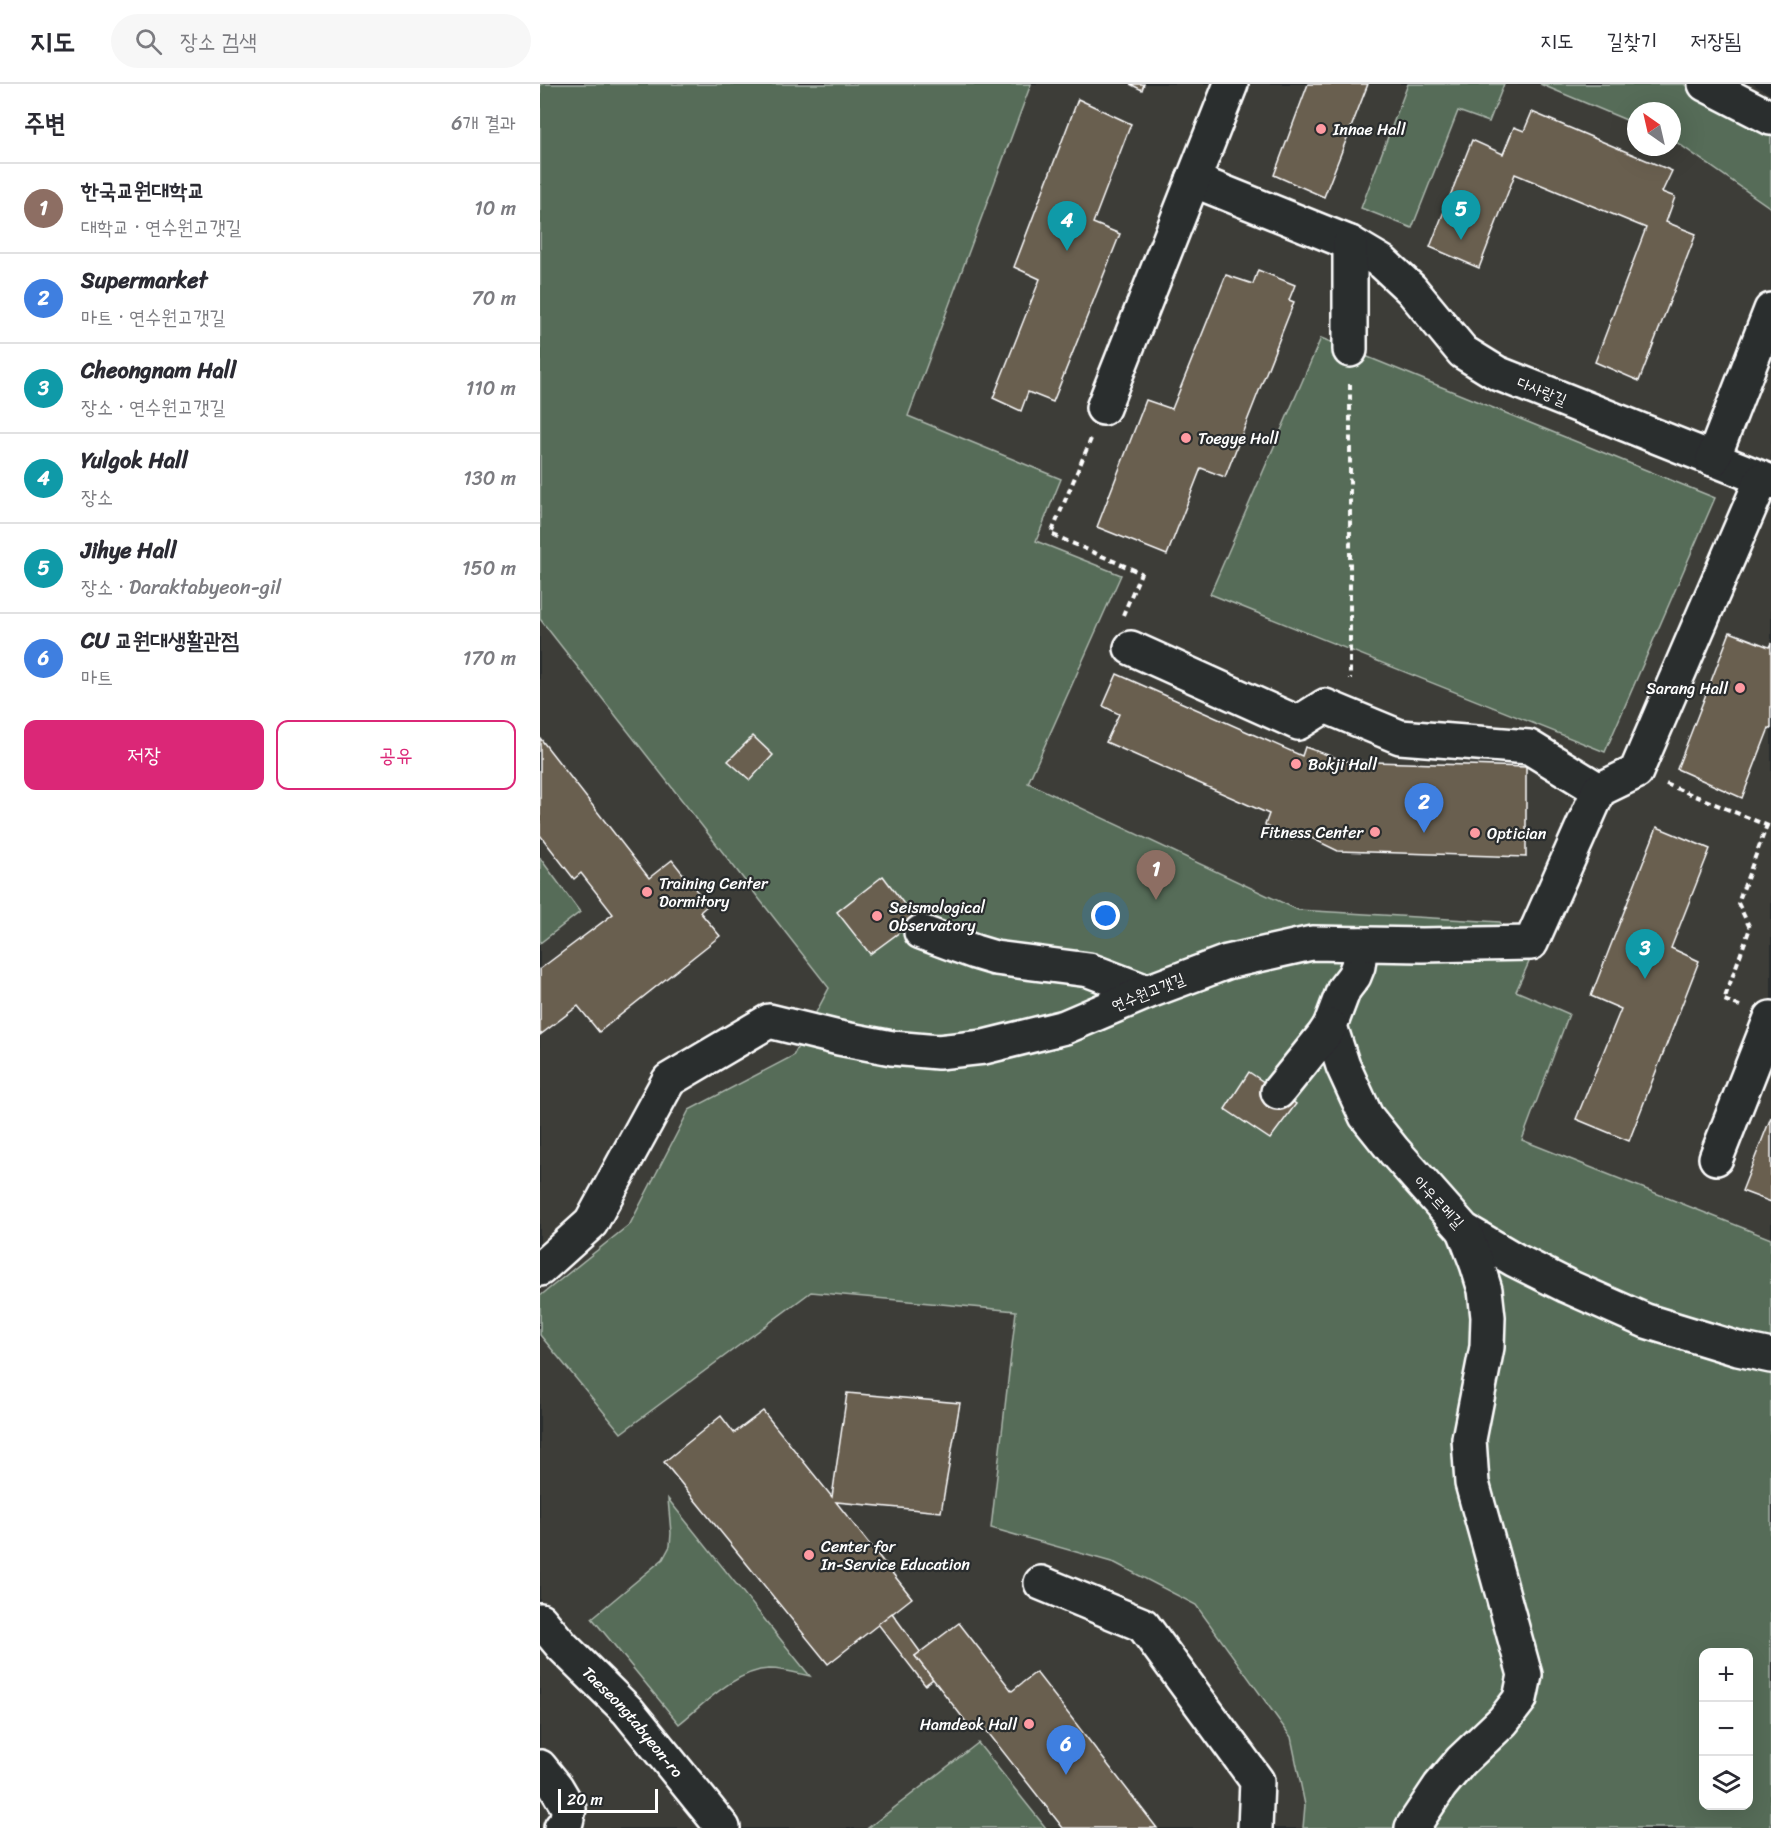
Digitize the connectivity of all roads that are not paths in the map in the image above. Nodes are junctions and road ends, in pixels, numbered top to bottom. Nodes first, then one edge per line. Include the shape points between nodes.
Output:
1 (1231, 84) edge
2 (1705, 84) edge
3 (1771, 118) edge
4 (1193, 180) junction
5 (1350, 243) junction
6 (1771, 310) edge
7 (1350, 350) road end
8 (1104, 408) road end
9 (1713, 459) junction
10 (1767, 481) edge
11 (1131, 648) road end
12 (1599, 790) junction
13 (921, 932) dead end
14 (1361, 944) junction
15 (1147, 992) junction
16 (1771, 1018) edge
17 (1330, 1026) junction
18 (1278, 1092) dead end
19 (1716, 1158) dead end
20 (1464, 1230) junction
21 (540, 1269) edge
22 (1771, 1356) edge
23 (1041, 1583) dead end
24 (540, 1620) edge
25 (551, 1654) edge
26 (540, 1767) edge
27 (561, 1828) edge
28 (723, 1828) edge
29 (1255, 1828) edge
30 (1412, 1828) edge

1 - 4 street
2 - 3 street
4 - 5 street, 다사랑길
4 - 8 street
5 - 7 street
5 - 9 street, 다사랑길 via 1397,275 1462,352 1497,373
6 - 9 street
9 - 10 street, 다사랑길
10 - 12 street via 1636,772
11 - 12 street via 1298,723 1325,706 1401,737 1529,747
12 - 14 street, 연수원고갯길 via 1531,943
13 - 15 street via 995,958 1089,970
14 - 15 street, 연수원고갯길 via 1312,943 1227,962
14 - 17 street via 1358,966
15 - 21 street, 연수원고갯길 via 1065,1026 984,1047 938,1052 839,1038 770,1020 669,1080 591,1222
16 - 19 street
17 - 18 street
17 - 20 street, 아우르메길 via 1366,1116
20 - 22 street, 아우르메길 via 1567,1286 1646,1321
20 - 30 street via 1485,1290 1488,1317 1487,1347 1469,1438 1472,1483 1525,1675 1520,1699 1440,1786
23 - 29 street via 1143,1625 1257,1781
24 - 25 street, Taeseongtabyeon-ro
25 - 28 street, Taeseongtabyeon-ro via 628,1711
26 - 27 street via 568,1809

